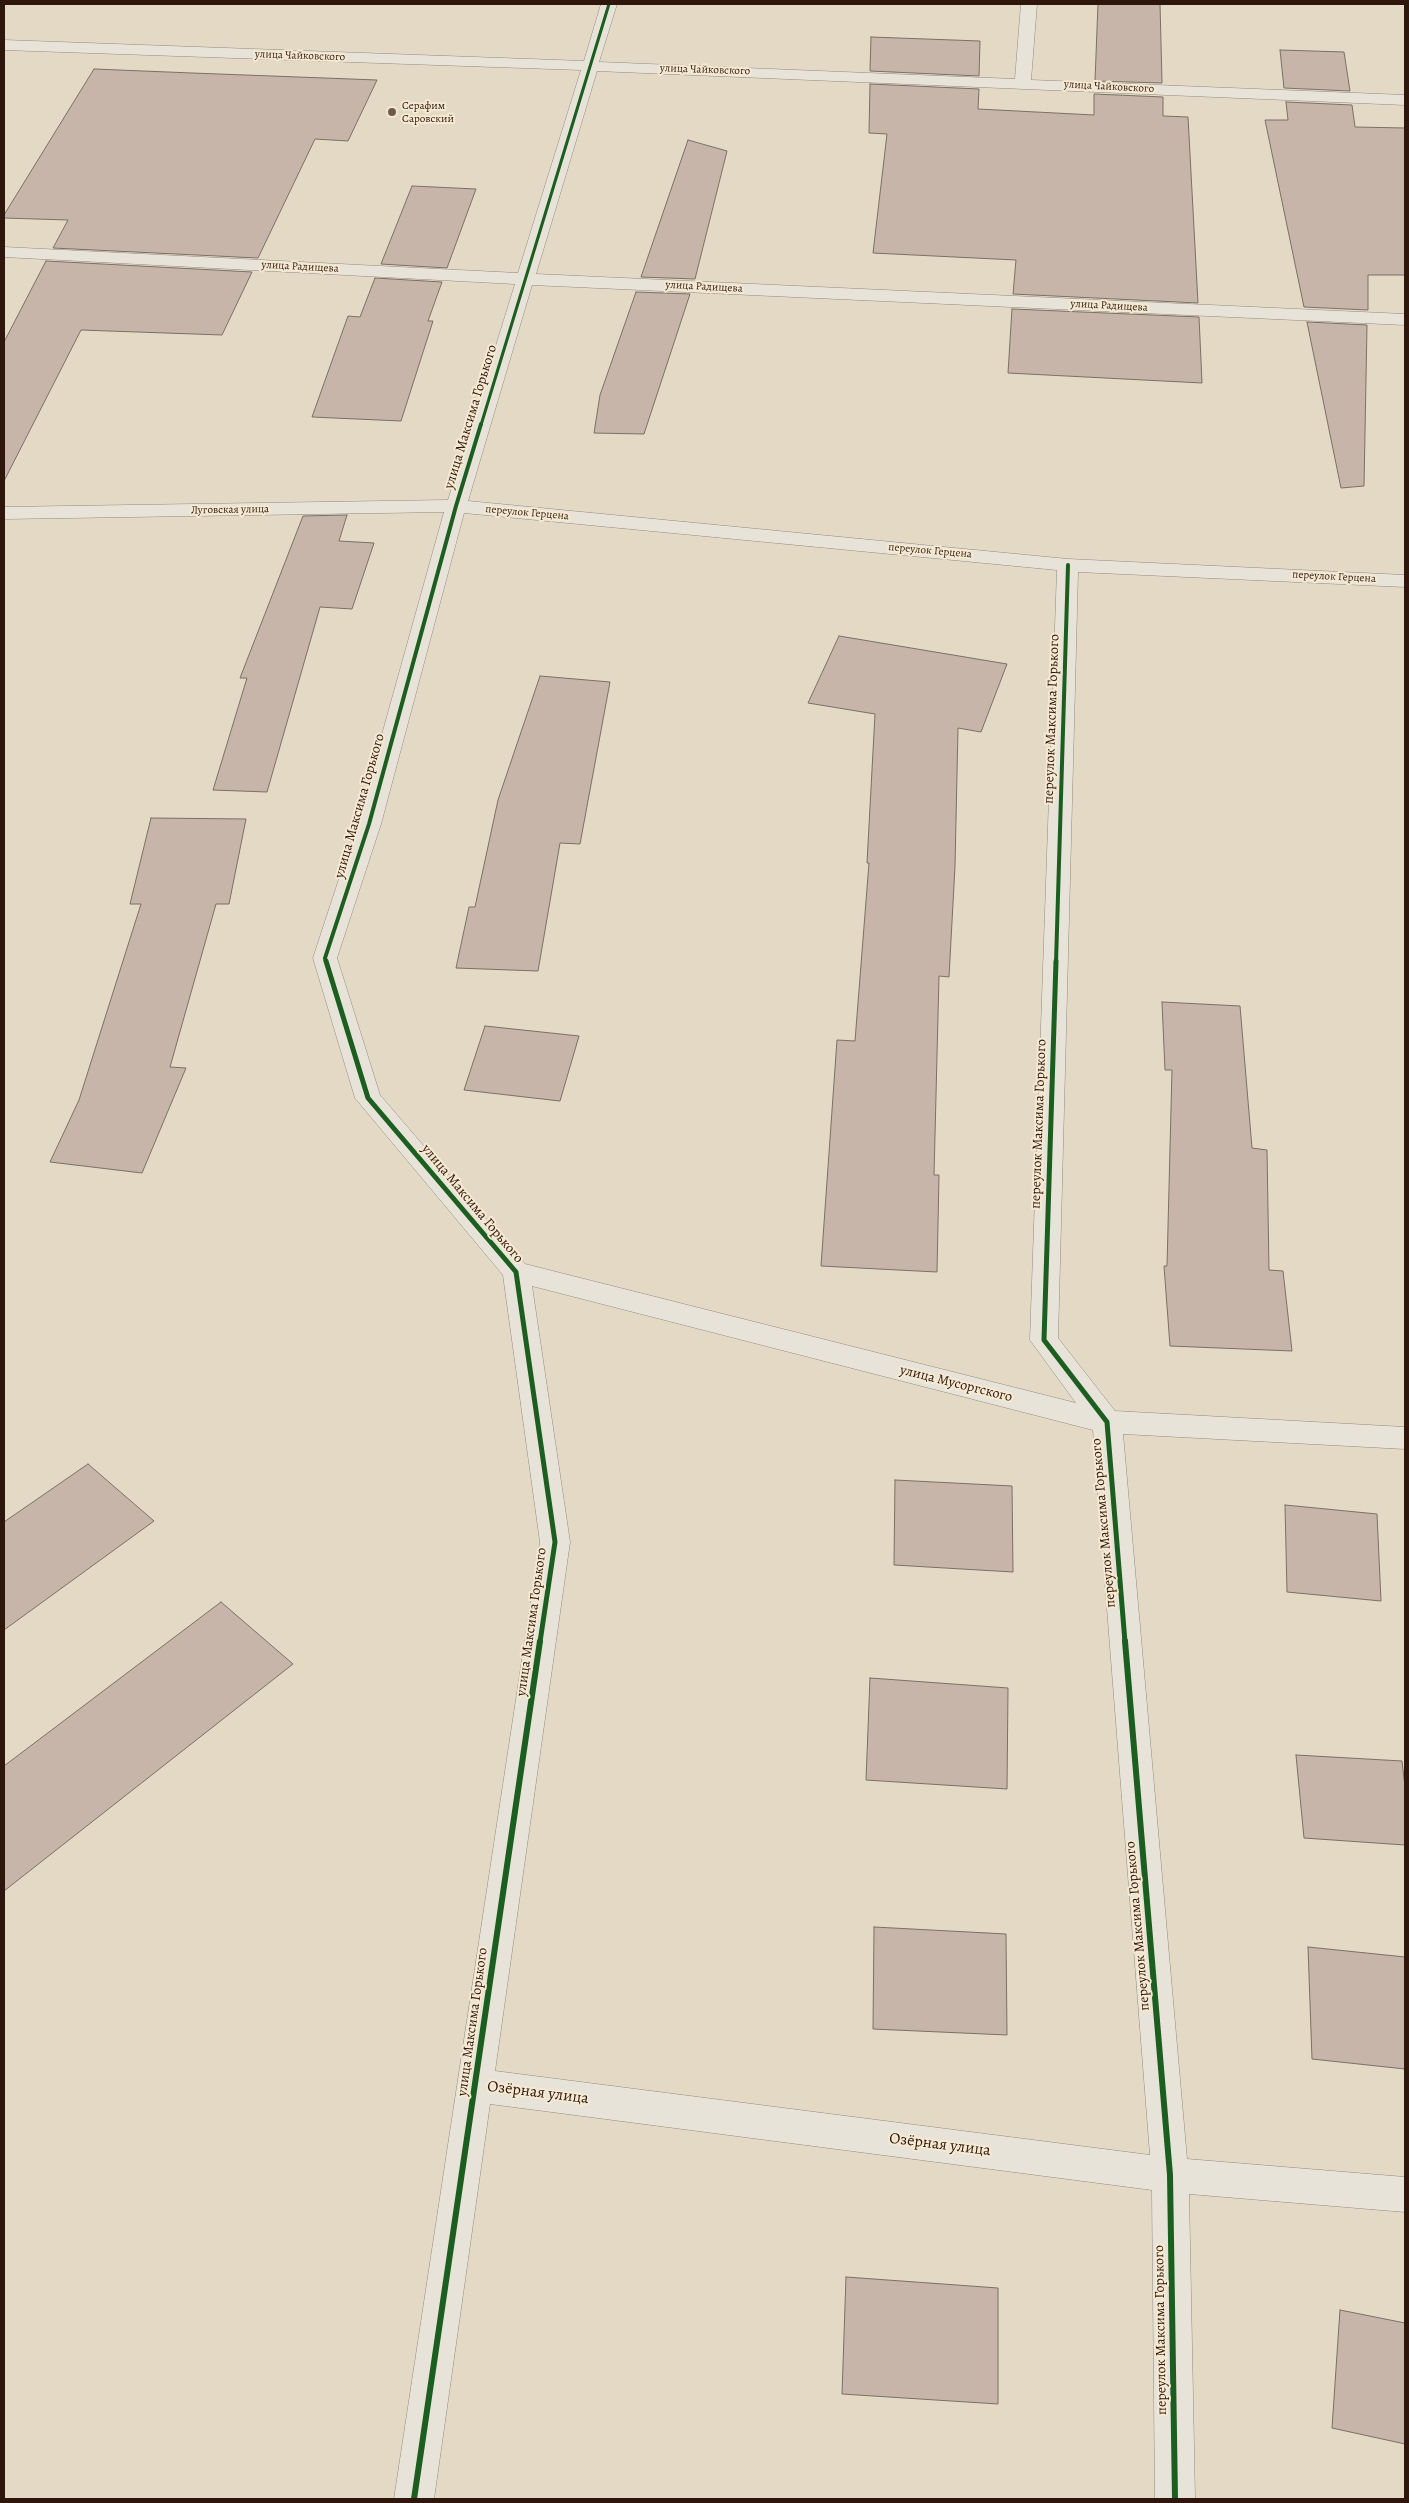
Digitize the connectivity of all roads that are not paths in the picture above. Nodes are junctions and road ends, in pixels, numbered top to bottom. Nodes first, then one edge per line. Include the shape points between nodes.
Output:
1 (609, 4) edge
2 (1029, 4) edge
3 (4, 45) edge
4 (591, 66) junction
5 (1023, 83) junction
6 (1405, 100) edge
7 (4, 252) edge
8 (525, 279) junction
9 (1405, 320) edge
10 (456, 506) junction
11 (4, 513) edge
12 (1068, 564) junction
13 (1405, 581) edge
14 (516, 1272) junction
15 (1107, 1422) junction
16 (1405, 1438) edge
17 (475, 2085) junction
18 (1170, 2175) junction
19 (1405, 2194) edge
20 (414, 2499) edge
21 (1175, 2499) edge

1 - 4 street, улица Максима Горького
2 - 5 street
3 - 4 street, улица Чайковского
4 - 5 street, улица Чайковского
4 - 8 street, улица Максима Горького
5 - 6 street, улица Чайковского
7 - 8 street, улица Радищева
8 - 9 street, улица Радищева
8 - 10 street, улица Максима Горького
10 - 11 street, Луговская улица
10 - 12 street, переулок Герцена
10 - 14 street, улица Максима Горького via 369,824 325,958 368,1098
12 - 13 street, переулок Герцена
12 - 15 street, переулок Максима Горького via 1044,1340
14 - 15 street, улица Мусоргского
14 - 17 street, улица Максима Горького via 555,1542
15 - 16 street, улица Мусоргского
15 - 18 street, переулок Максима Горького
17 - 18 street, Озёрная улица
17 - 20 street, улица Максима Горького
18 - 19 street, Озёрная улица
18 - 21 street, переулок Максима Горького

